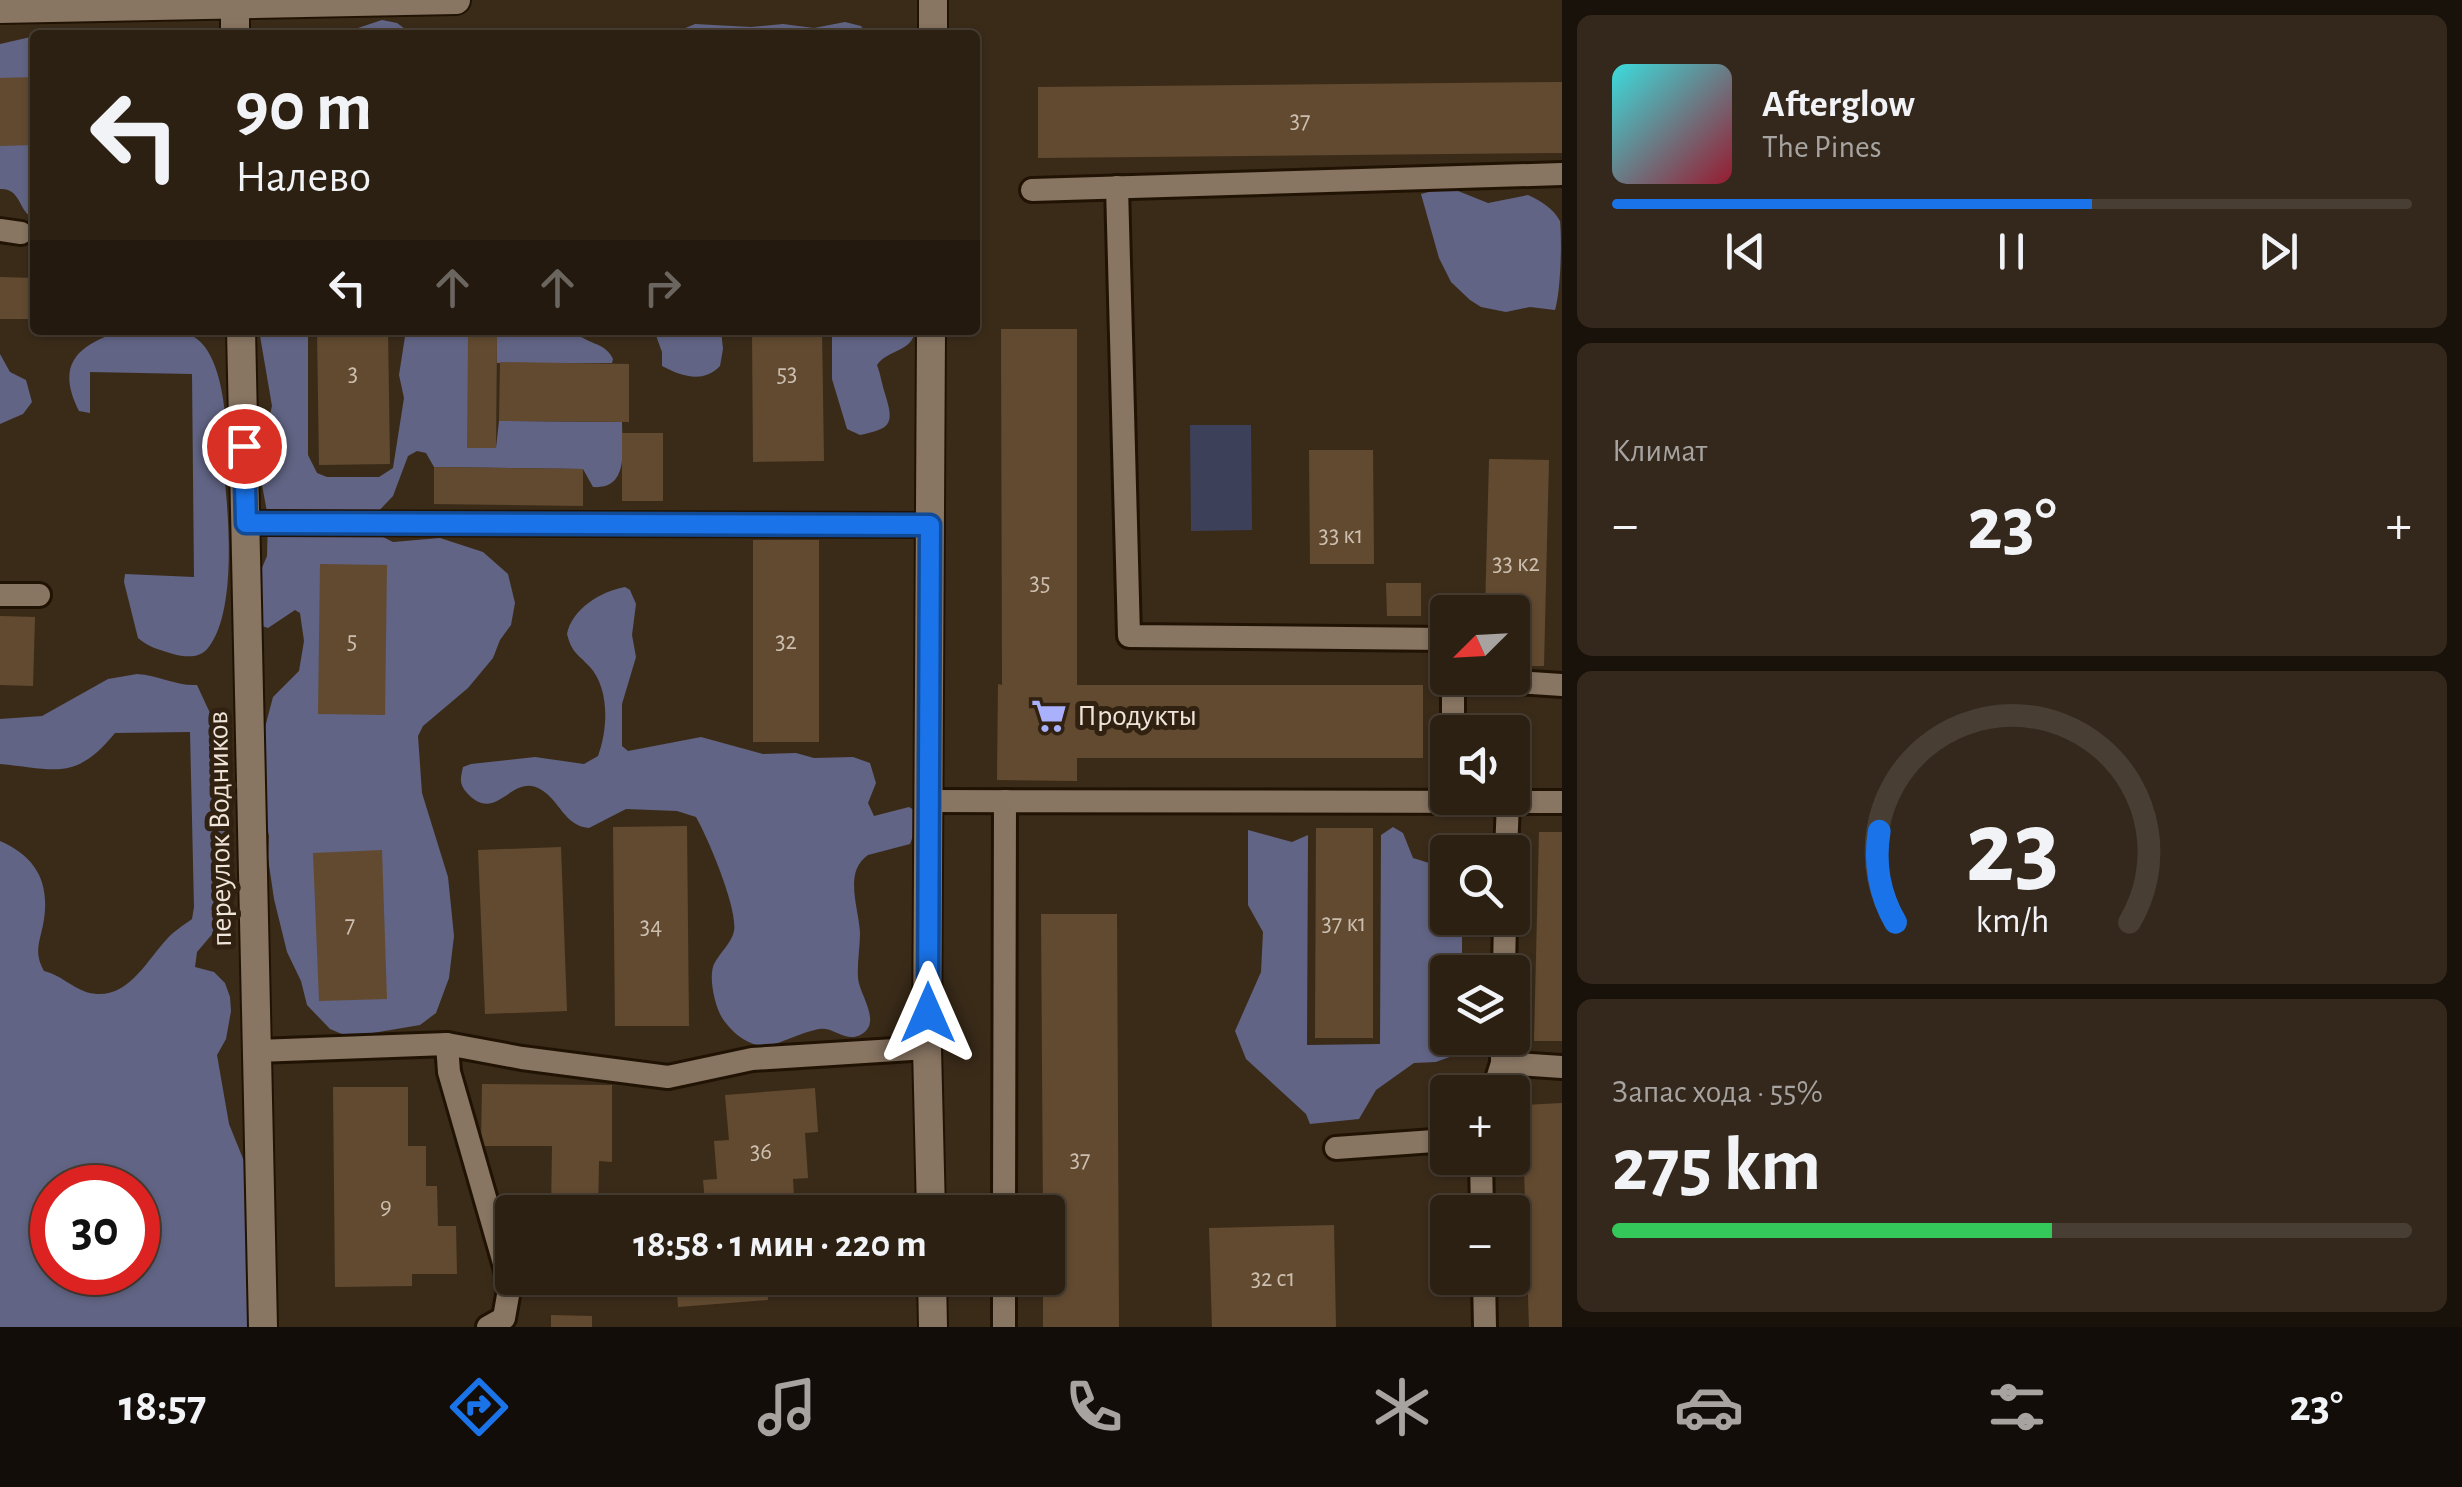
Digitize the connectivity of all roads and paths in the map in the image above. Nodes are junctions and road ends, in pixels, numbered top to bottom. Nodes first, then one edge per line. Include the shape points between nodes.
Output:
1 (456, 0) edge
2 (934, 0) edge
3 (202, 2) edge
4 (235, 4) junction
5 (0, 9) edge
6 (236, 30) edge
7 (933, 30) edge
8 (1562, 174) edge
9 (1117, 187) junction
10 (1032, 190) dead end
11 (242, 335) edge
12 (932, 335) edge
13 (246, 523) junction
14 (930, 525) junction
15 (0, 595) edge
16 (39, 595) dead end
17 (1430, 639) edge
18 (1562, 685) edge
19 (1453, 715) edge
20 (1430, 800) edge
21 (929, 801) junction
22 (1004, 801) junction
23 (1530, 802) edge
24 (1562, 802) edge
25 (446, 1044) junction
26 (928, 1048) junction
27 (257, 1051) junction
28 (1502, 1055) edge
29 (1502, 1063) junction
30 (1562, 1067) edge
31 (1499, 1075) edge
32 (1430, 1141) edge
33 (1336, 1148) dead end
34 (930, 1195) edge
35 (1004, 1195) edge
36 (932, 1295) edge
37 (1004, 1295) edge
38 (1484, 1295) edge
39 (263, 1327) edge
40 (488, 1327) edge
41 (933, 1327) edge
42 (1004, 1327) edge
43 (1485, 1327) edge

1 - 4 street
2 - 7 street
3 - 4 street
3 - 5 street
4 - 6 street
8 - 9 lane
9 - 10 lane
9 - 17 lane via 1129,636
11 - 13 street, переулок Водников
12 - 14 street
13 - 14 lane
13 - 27 street, переулок Водников
14 - 21 street
15 - 16 lane
18 - 19 lane via 1453,678
20 - 22 lane
21 - 22 lane
21 - 26 street
22 - 35 lane
23 - 24 lane
25 - 26 lane via 668,1076 752,1059
25 - 27 lane
25 - 40 lane via 510,1284 504,1318
26 - 34 street
27 - 39 street, переулок Водников
28 - 29 lane
29 - 30 lane
29 - 31 lane
32 - 33 lane
36 - 41 street
37 - 42 lane
38 - 43 lane

